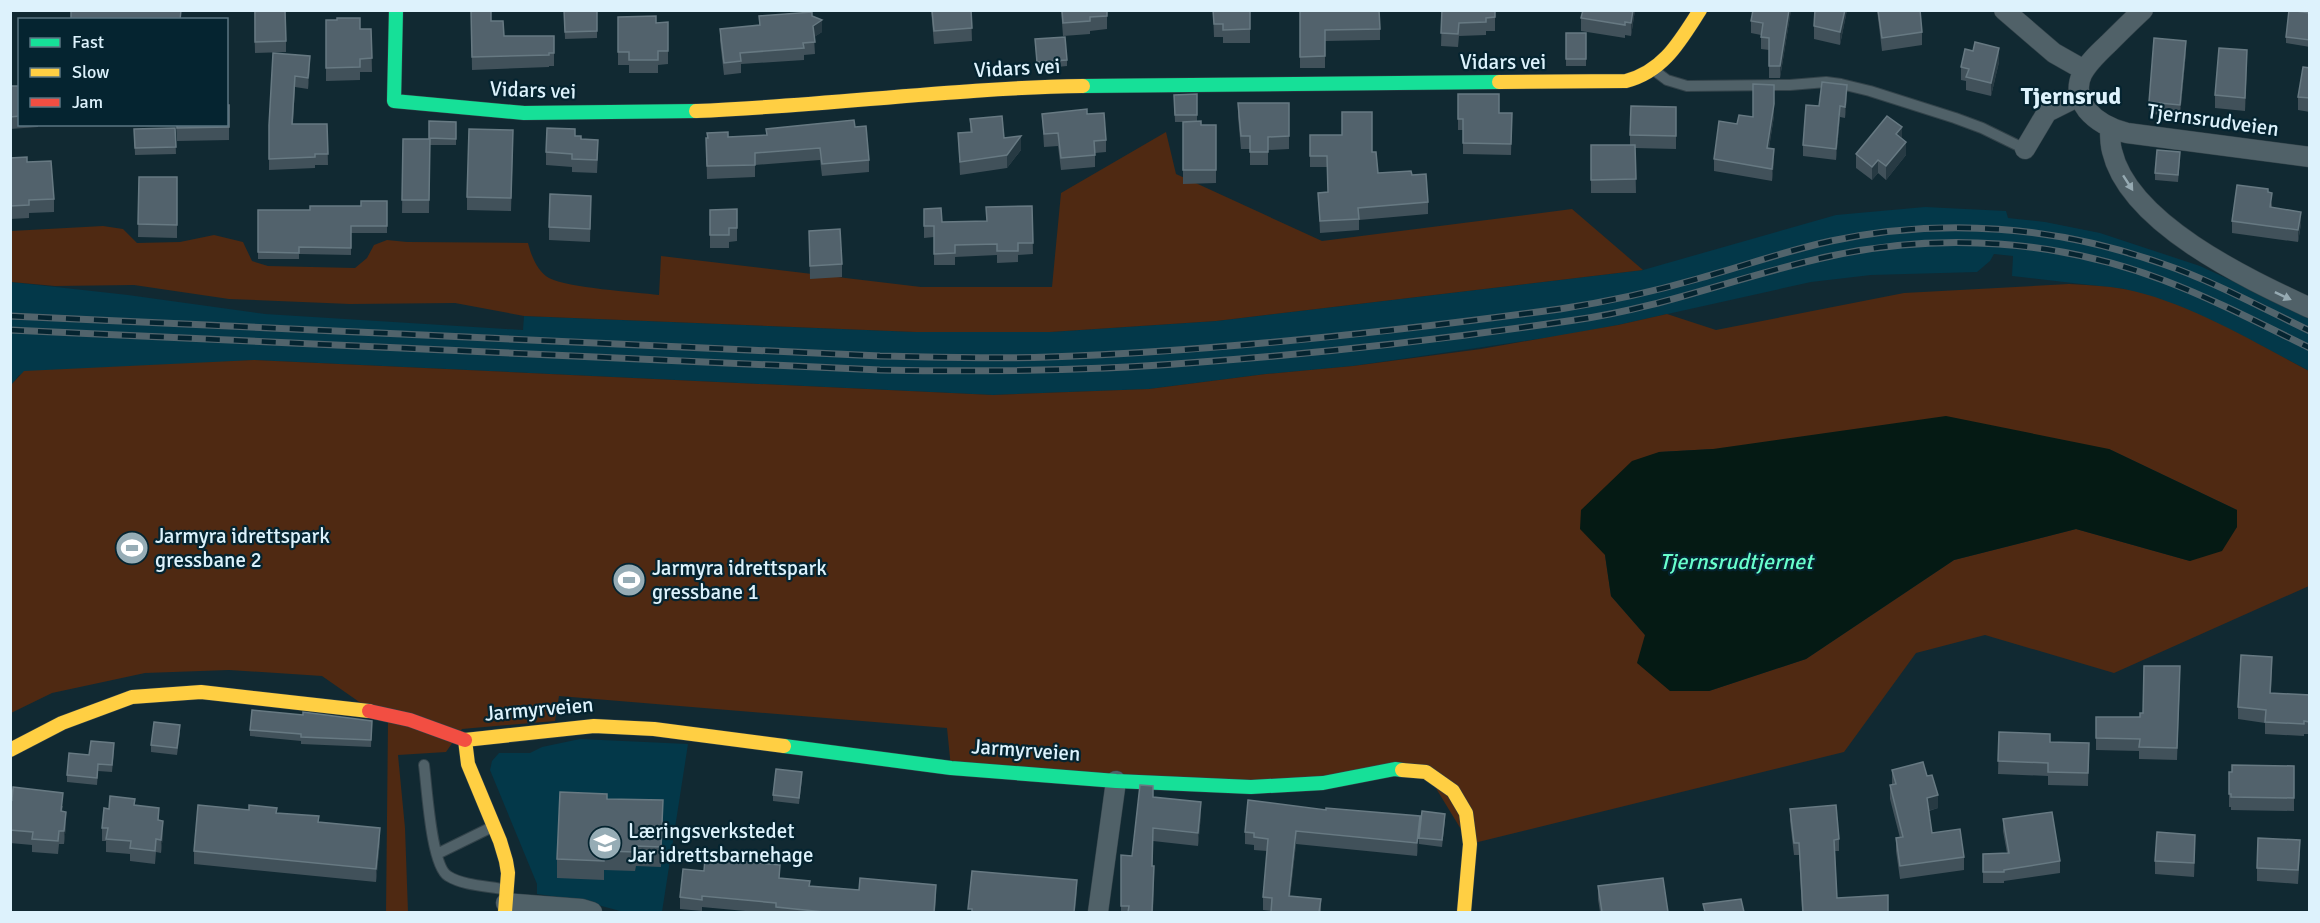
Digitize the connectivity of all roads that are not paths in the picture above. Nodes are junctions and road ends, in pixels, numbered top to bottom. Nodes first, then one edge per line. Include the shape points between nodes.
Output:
1 (396, 10) edge
2 (1700, 10) edge
3 (2004, 10) edge
4 (2143, 10) edge
5 (1655, 70) junction
6 (2084, 70) junction
7 (2079, 96) junction
8 (2110, 128) junction
9 (2025, 149) joint
10 (2310, 157) edge
11 (2310, 308) edge
12 (465, 740) junction
13 (10, 750) edge
14 (424, 765) dead end
15 (1116, 781) junction
16 (494, 826) junction
17 (437, 854) junction
18 (506, 902) edge
19 (592, 912) edge
20 (1098, 912) edge
21 (1464, 912) edge

1 - 5 street, Vidars vei via 394,101 524,113 766,108 1032,87 1618,82 1637,80
2 - 5 street, Vidars vei
3 - 6 street via 2054,53
4 - 6 street
5 - 9 lane via 1667,80 1687,86 1841,84 1955,118
6 - 7 street
7 - 8 street via 2094,118
7 - 9 street via 2047,112
8 - 10 street, Tjernsrudveien
8 -> 11 street via 2115,160 2126,181 2152,212 2208,257
12 - 13 street, Jarmyrveien via 410,720 357,708 201,692 132,697 62,723
12 - 15 street, Jarmyrveien via 594,726 654,729 951,768
12 - 16 street, Jarmyrveien via 468,764
14 - 17 lane
15 - 20 street
15 - 21 street, Jarmyrveien via 1251,787 1323,783 1395,769 1426,772 1453,791 1466,813 1470,844
16 - 17 lane
16 - 18 street, Jarmyrveien via 506,861
17 - 18 lane via 446,875
18 - 19 street

